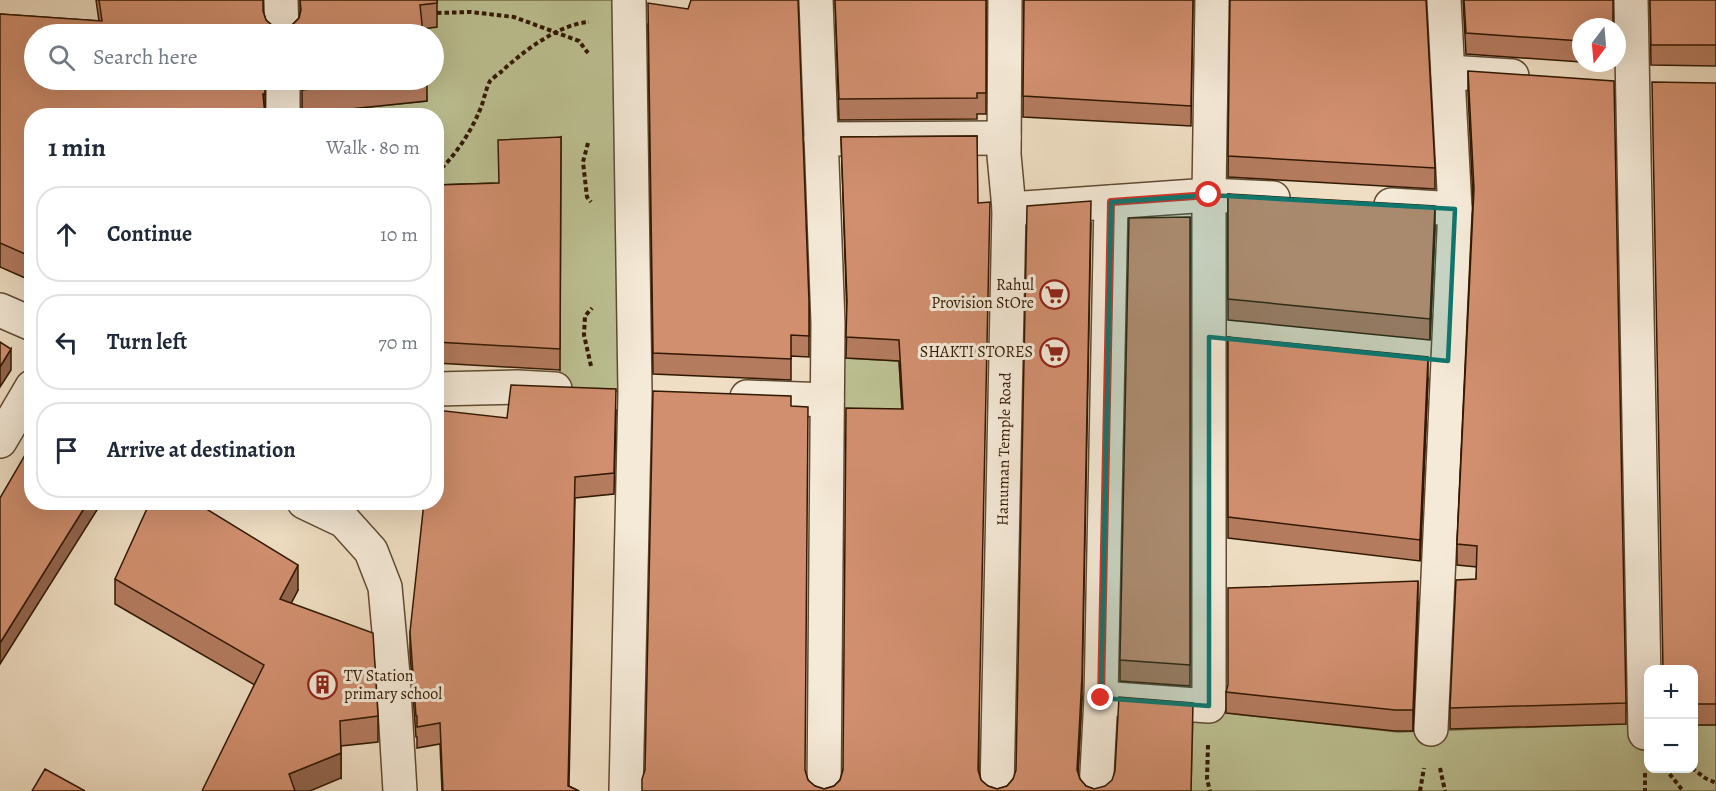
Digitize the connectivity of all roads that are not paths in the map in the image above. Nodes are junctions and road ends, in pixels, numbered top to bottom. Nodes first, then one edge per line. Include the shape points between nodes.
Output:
1 (281, 0) edge
2 (816, 0) edge
3 (1005, 0) edge
4 (1212, 0) edge
5 (1444, 0) edge
6 (1631, 0) edge
7 (629, 10) edge
8 (282, 24) edge
9 (1448, 72) junction
10 (1540, 78) edge
11 (283, 90) edge
12 (284, 108) edge
13 (1004, 138) junction
14 (821, 139) junction
15 (1209, 195) junction
16 (1303, 200) edge
17 (1111, 202) junction
18 (1361, 204) edge
19 (1009, 209) junction
20 (1455, 209) junction
21 (0, 310) edge
22 (24, 320) edge
23 (1209, 337) junction
24 (1243, 340) edge
25 (1414, 357) edge
26 (1448, 361) junction
27 (444, 389) edge
28 (613, 391) junction
29 (669, 393) edge
30 (714, 395) edge
31 (24, 400) edge
32 (827, 400) junction
33 (0, 441) edge
34 (321, 510) edge
35 (359, 510) edge
36 (371, 551) junction
37 (1101, 698) junction
38 (1645, 719) edge
39 (1431, 729) dead end
40 (400, 791) edge
41 (626, 791) edge
42 (824, 791) edge
43 (997, 791) edge
44 (1096, 791) edge

1 - 8 street
2 - 14 street
3 - 13 street, Hanuman Temple Road
4 - 15 street
5 - 9 street
6 - 38 street
7 - 28 street
9 - 10 street
9 - 20 street
11 - 12 street
13 - 14 street
13 - 19 street, Hanuman Temple Road
14 - 32 street
15 - 16 street
15 - 17 street
15 - 23 street
17 - 19 street
17 - 37 street
18 - 20 street
19 - 43 street, Hanuman Temple Road
20 - 26 street
21 - 22 street
23 - 24 street
23 - 37 street via 1209,706
25 - 26 street
26 - 39 street
27 - 28 street
28 - 29 street
28 - 41 street
30 - 32 street
31 - 33 street
32 - 42 street
34 - 36 street via 344,521
35 - 36 street
36 - 40 street via 385,587
37 - 44 street

